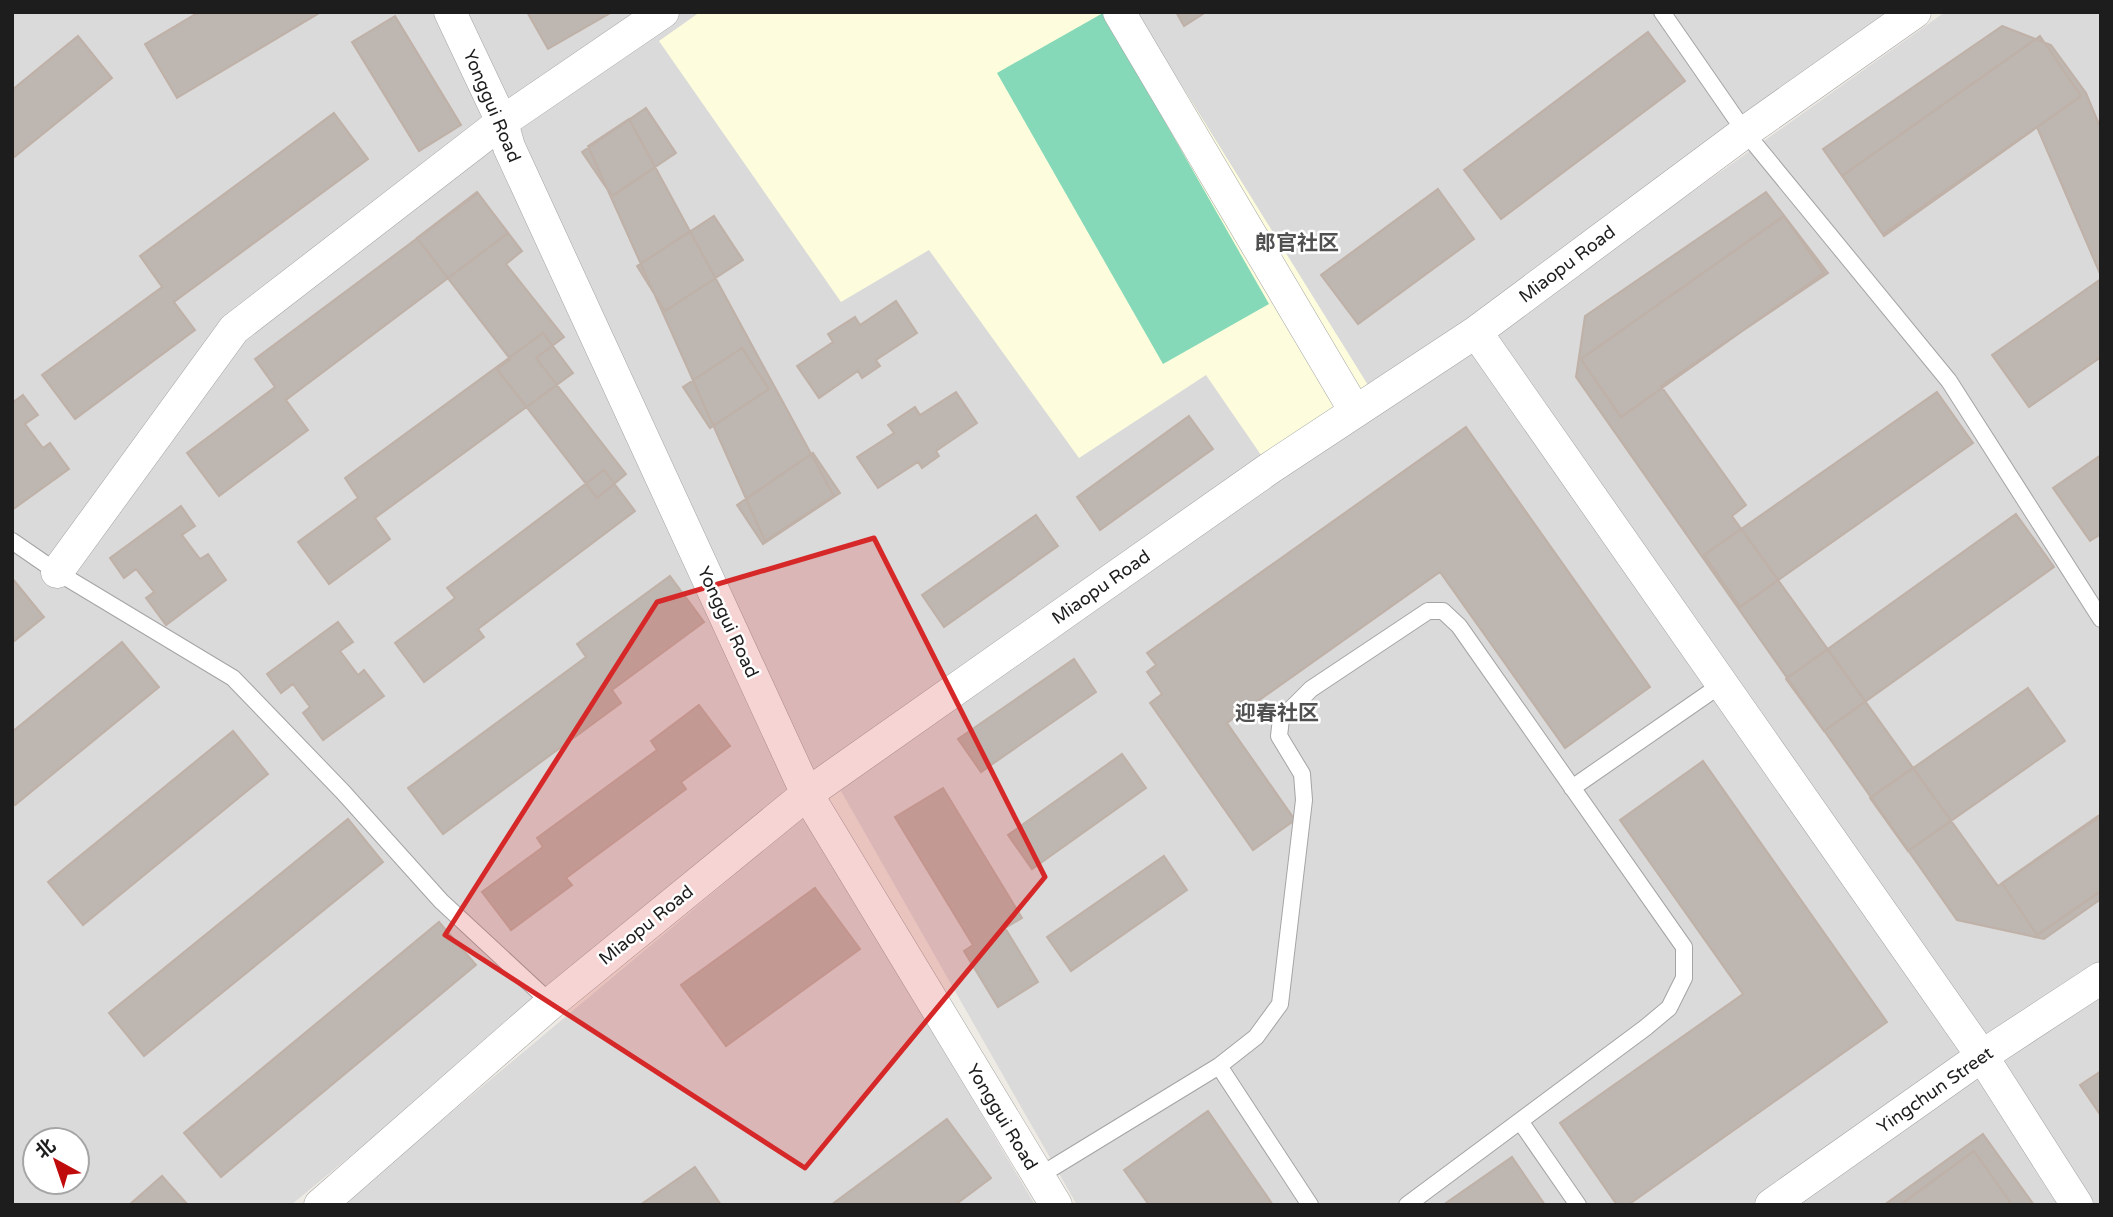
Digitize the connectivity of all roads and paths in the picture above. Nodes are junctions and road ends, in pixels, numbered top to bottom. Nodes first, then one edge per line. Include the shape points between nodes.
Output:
1 (450, 12) edge
2 (663, 12) edge
3 (1119, 12) edge
4 (1662, 12) edge
5 (1915, 12) edge
6 (502, 122) junction
7 (1745, 132) junction
8 (1476, 332) junction
9 (1355, 411) junction
10 (12, 541) edge
11 (57, 572) junction
12 (2101, 620) edge
13 (1722, 684) junction
14 (1572, 788) junction
15 (807, 794) junction
16 (2101, 978) edge
17 (551, 1003) junction
18 (1982, 1056) junction
19 (1219, 1066) junction
20 (1520, 1121) junction
21 (1039, 1177) junction
22 (320, 1205) edge
23 (1056, 1205) edge
24 (1310, 1205) edge
25 (1407, 1205) edge
26 (1578, 1205) edge
27 (1771, 1205) edge
28 (2077, 1205) edge

1 - 6 street, Yonggui Road
2 - 6 street
3 - 9 street
4 - 7 lane
5 - 7 street, Miaopu Road
6 - 11 street via 234,329
6 - 15 street, Yonggui Road via 509,147
7 - 8 street, Miaopu Road
7 - 12 lane via 1949,382
8 - 9 street, Miaopu Road
8 - 13 street
9 - 15 street, Miaopu Road
10 - 11 lane
11 - 17 lane via 233,678 441,901
13 - 14 lane
13 - 18 street
14 - 19 lane via 1459,626 1443,611 1428,611 1311,689 1281,719 1279,736 1302,774 1304,800 1280,1004 1256,1037
14 - 20 lane via 1684,947 1684,978 1669,1008
15 - 17 street, Miaopu Road
15 - 21 street, Yonggui Road
16 - 18 street, Yingchun Street
17 - 22 street, Miaopu Road
18 - 27 street, Yingchun Street
18 - 28 street
19 - 21 lane
19 - 24 lane
20 - 25 lane
20 - 26 lane
21 - 23 street, Yonggui Road

